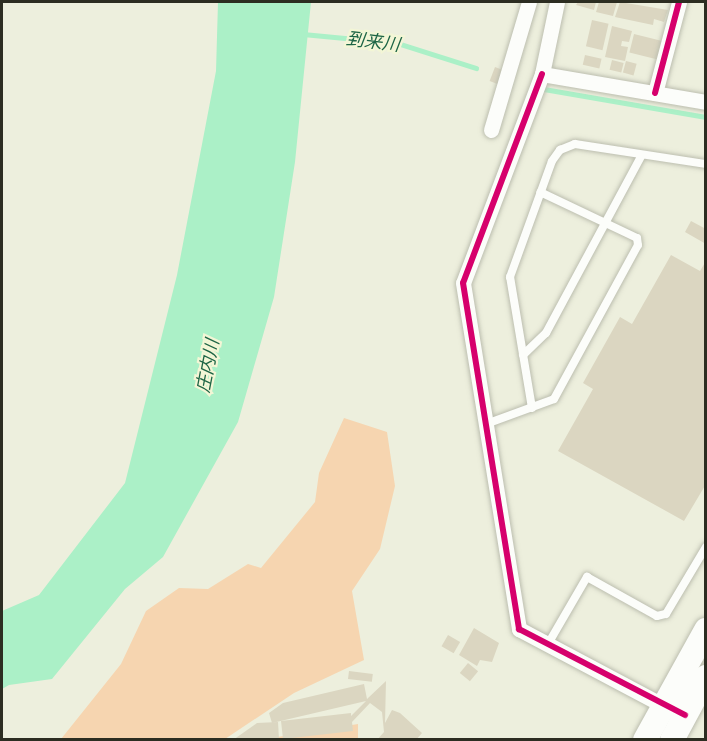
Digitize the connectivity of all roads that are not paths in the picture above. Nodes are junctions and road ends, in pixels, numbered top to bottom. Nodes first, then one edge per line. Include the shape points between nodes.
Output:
1 (529, 2) edge
2 (557, 2) edge
3 (679, 2) edge
4 (542, 74) junction
5 (655, 93) junction
6 (705, 102) edge
7 (491, 130) dead end
8 (642, 155) junction
9 (705, 164) edge
10 (540, 192) junction
11 (606, 223) junction
12 (523, 355) junction
13 (532, 408) junction
14 (486, 424) junction
15 (705, 547) edge
16 (705, 630) edge
17 (548, 644) junction
18 (705, 677) edge
19 (663, 706) junction
20 (685, 715) junction
21 (645, 740) edge
22 (672, 740) edge

1 - 7 street
2 - 4 street
3 - 5 street
4 - 5 street
4 - 14 street via 463,283
5 - 6 street
8 - 9 lane
8 - 10 lane via 575,144 560,150
8 - 11 lane
10 - 11 lane
10 - 12 lane via 510,277
11 - 12 lane via 546,333
11 - 13 lane via 637,238 638,245 554,399
12 - 13 lane
13 - 14 lane
14 - 17 street via 519,629
15 - 17 lane via 666,614 657,616 587,577
16 - 19 main road
17 - 19 street
18 - 20 main road
19 - 20 street
19 - 21 main road
20 - 22 main road

